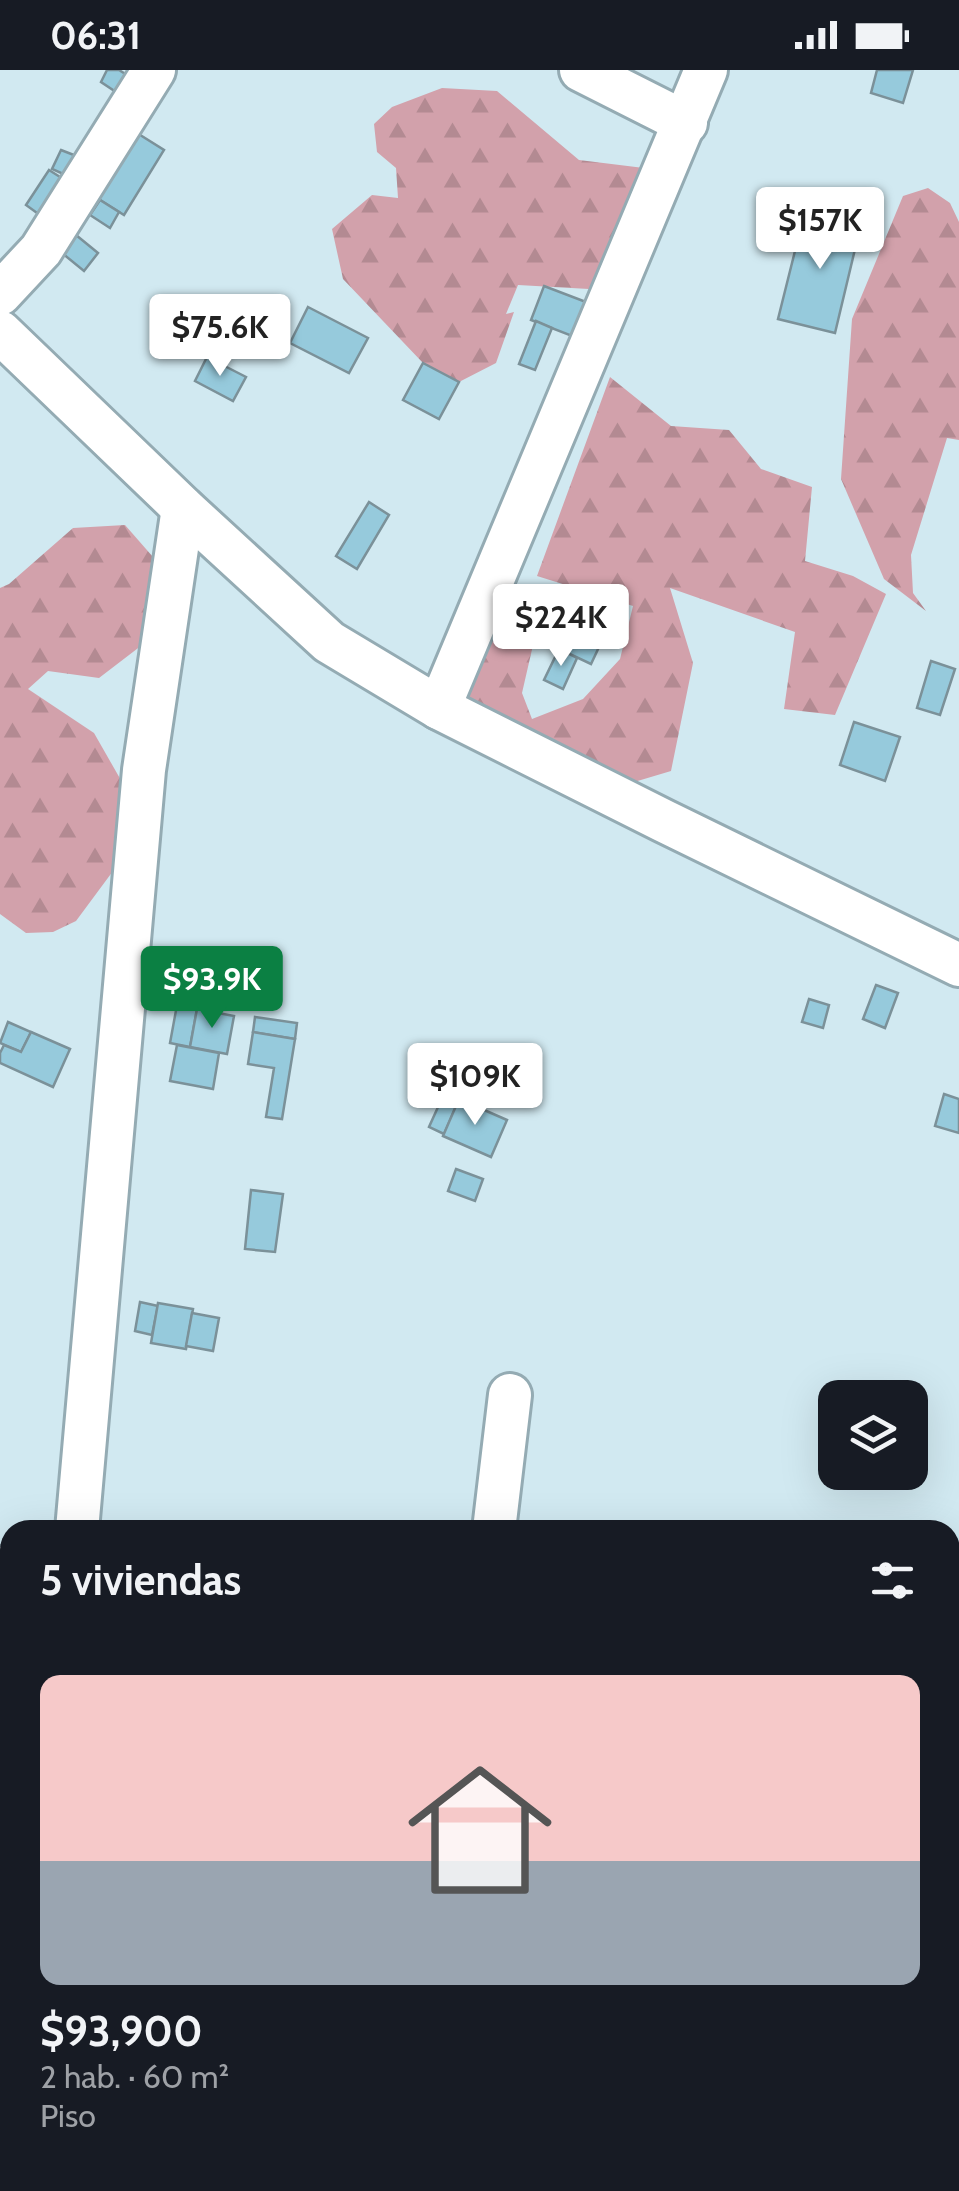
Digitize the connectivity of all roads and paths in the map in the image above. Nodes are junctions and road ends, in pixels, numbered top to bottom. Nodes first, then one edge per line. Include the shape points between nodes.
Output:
1 (154, 70) edge
2 (582, 70) edge
3 (706, 70) edge
4 (686, 123) junction
5 (0, 294) edge
6 (0, 332) edge
7 (183, 508) junction
8 (439, 708) junction
9 (959, 965) edge
10 (510, 1395) dead end
11 (78, 1520) edge
12 (495, 1520) edge

1 - 5 street via 40,250
2 - 4 street
3 - 4 street
4 - 8 street
6 - 7 street
7 - 8 street via 329,642
7 - 11 street via 144,770
8 - 9 street
10 - 12 street

